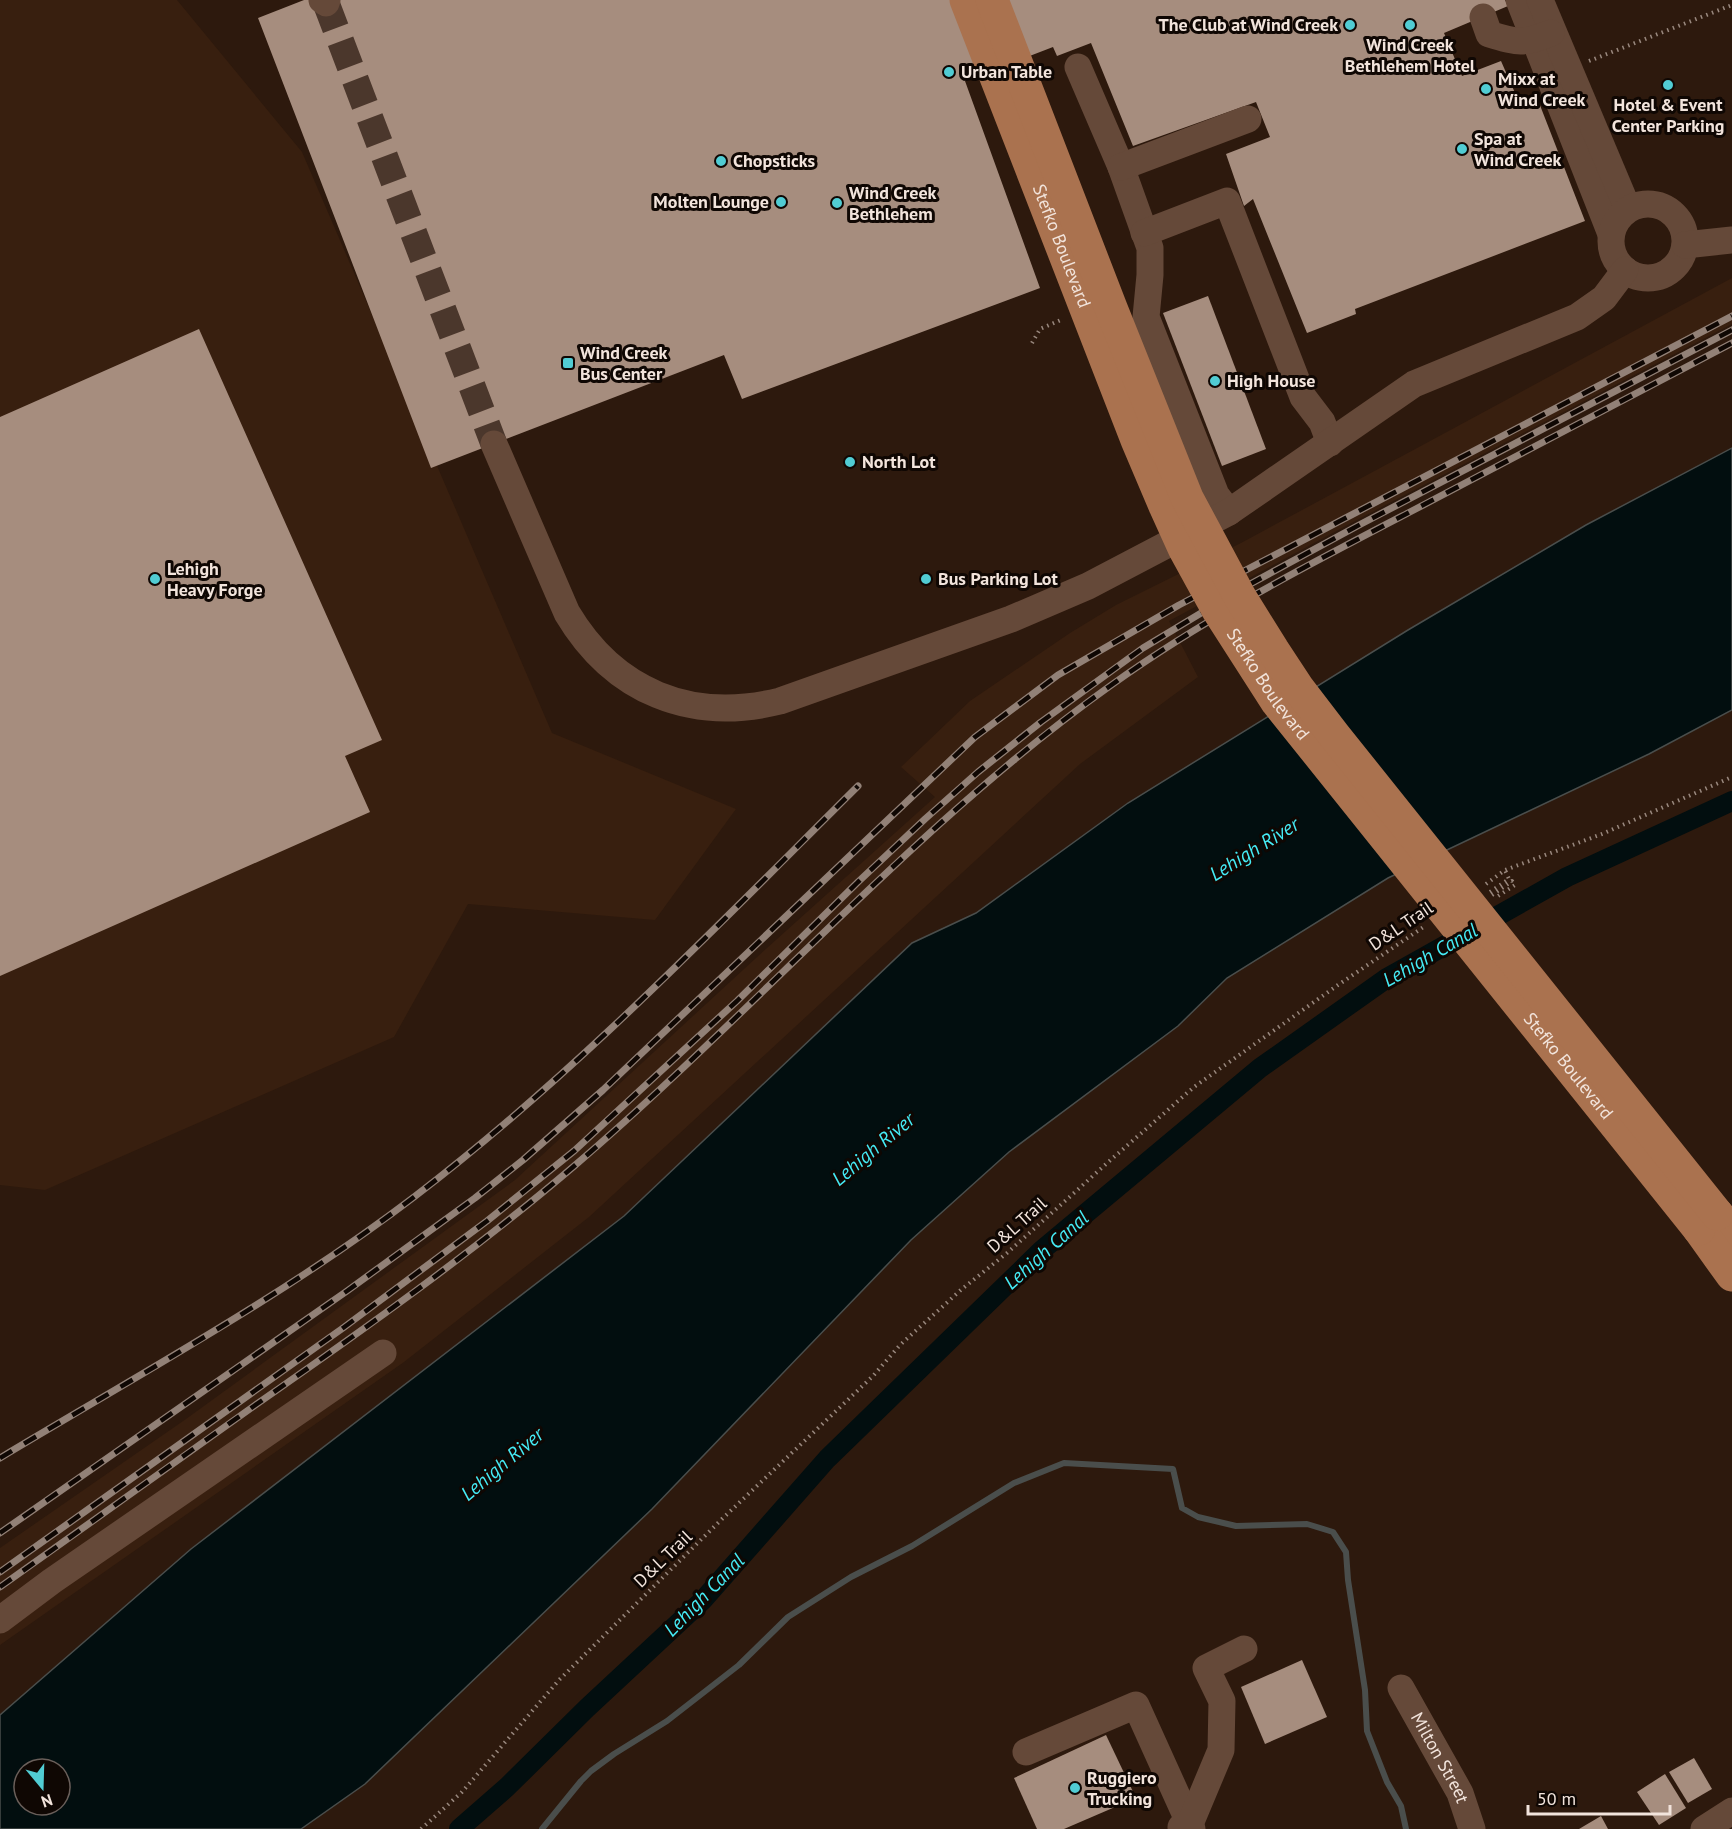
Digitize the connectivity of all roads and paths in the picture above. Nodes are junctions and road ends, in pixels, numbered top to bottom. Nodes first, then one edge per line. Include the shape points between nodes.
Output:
1 (966, 0) edge
2 (992, 0) edge
3 (1519, 0) edge
4 (1540, 0) edge
5 (1732, 5) edge
6 (1483, 17) dead end
7 (1544, 36) junction
8 (1587, 62) dead end
9 (1078, 67) dead end
10 (1248, 119) dead end
11 (1121, 167) junction
12 (1628, 210) junction
13 (1144, 233) junction
14 (1611, 234) junction
15 (1732, 240) edge
16 (1685, 244) junction
17 (1625, 270) junction
18 (1070, 313) dead end
19 (1032, 343) dead end
20 (1330, 443) junction
21 (494, 444) tunnel mouth
22 (1229, 513) junction
23 (1732, 777) edge
24 (1505, 870) junction
25 (1479, 888) dead end
26 (1489, 902) dead end
27 (1434, 920) dead end
28 (1716, 1225) edge
29 (1732, 1275) edge
30 (383, 1353) dead end
31 (0, 1620) edge
32 (1244, 1649) dead end
33 (1401, 1688) dead end
34 (1026, 1752) dead end
35 (1732, 1811) edge
36 (1186, 1827) edge
37 (421, 1829) edge
38 (1472, 1829) edge
39 (1704, 1829) edge

1 - 28 main road, Stefko Boulevard, bridge via 1137,440 1184,548 1218,610 1284,710
2 - 28 main road, Stefko Boulevard, bridge via 1187,498 1240,597 1298,688
3 - 7 street
4 - 7 street
5 - 8 path
6 - 7 street via 1490,34 1514,43
7 - 12 street
7 - 14 street
9 - 11 street
10 - 11 street
11 - 13 street
12 - 14 street via 1615,222
12 - 16 street via 1645,203 1669,210 1684,230
13 - 20 street via 1227,201 1303,397 1322,422
13 - 22 street via 1150,248 1146,317 1216,495
14 - 17 street via 1614,258
15 - 16 street
16 - 17 street via 1683,254 1667,273 1643,278
17 - 20 street via 1604,298 1577,317 1414,384
18 - 19 path via 1040,329
20 - 22 street
21 - 22 street via 576,629 597,653 639,686 659,697 695,705 732,708 780,701 1011,619 1088,586
23 - 24 path via 1602,834
24 - 25 path
24 - 26 path via 1509,879 1488,894 1491,897 1512,881 1515,885
27 - 37 path, D&L Trail via 1194,1087 962,1289 616,1623 560,1680 462,1792
28 - 29 main road, Stefko Boulevard
30 - 31 street
32 - 36 street via 1206,1668 1222,1701 1221,1750
33 - 38 street, Milton Street via 1460,1793
34 - 36 street via 1136,1705
35 - 39 street

